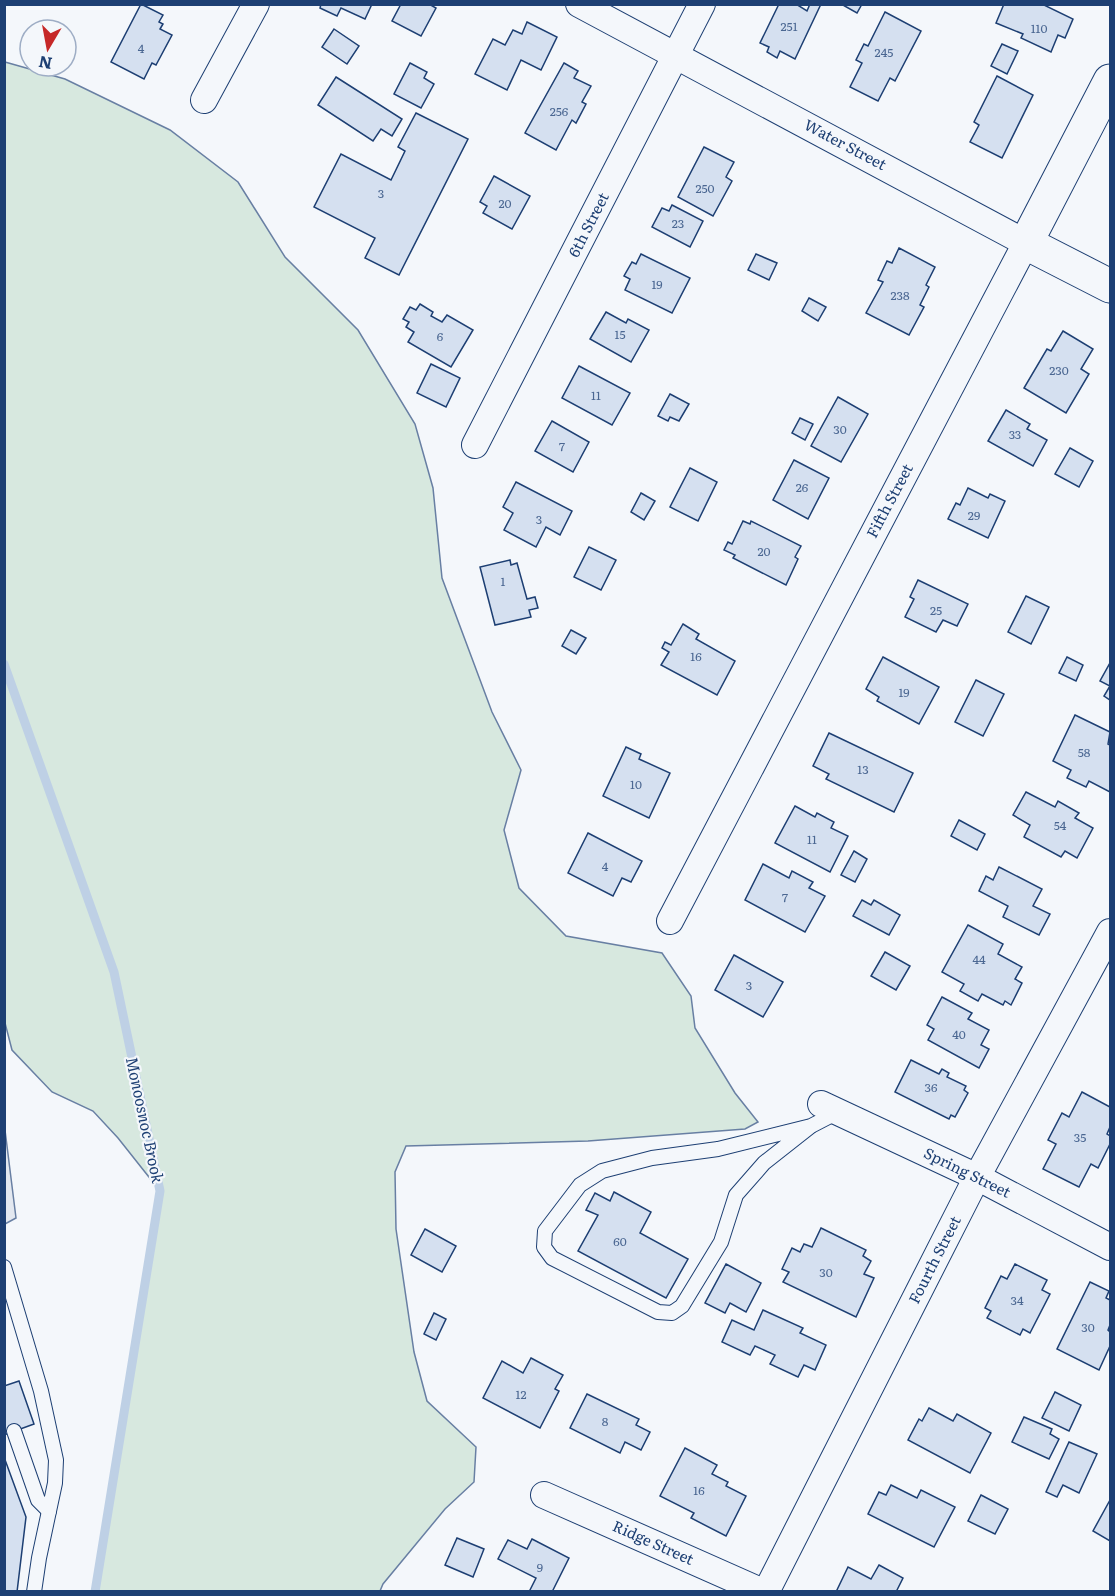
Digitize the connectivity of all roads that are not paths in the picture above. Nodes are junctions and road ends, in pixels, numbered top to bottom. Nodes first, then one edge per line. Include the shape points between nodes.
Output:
1 (256, 4) edge
2 (579, 4) edge
3 (702, 4) edge
4 (676, 55) junction
5 (1110, 81) edge
6 (204, 100) dead end
7 (1026, 243) junction
8 (1110, 286) edge
9 (475, 445) dead end
10 (670, 921) dead end
11 (1110, 932) edge
12 (823, 1114) junction
13 (977, 1177) junction
14 (1110, 1247) edge
15 (4, 1267) edge
16 (14, 1431) dead end
17 (544, 1495) dead end
18 (49, 1511) junction
19 (34, 1592) edge
20 (764, 1592) edge

1 - 6 street
2 - 4 street, Water Street
3 - 4 street, 6th Street
4 - 7 street, Water Street
4 - 9 street, 6th Street
5 - 7 street, Fifth Street
7 - 8 street, Water Street
7 - 10 street, Fifth Street
11 - 13 street, Fourth Street
12 - 12 lane via 764,1163 736,1195 721,1242 682,1306 672,1313 658,1312 552,1258 544,1247 545,1231 580,1185 603,1171 652,1158 718,1149
12 - 13 street, Spring Street
13 - 14 street, Spring Street
13 - 20 street, Fourth Street
15 - 18 lane via 41,1391 54,1450 55,1483
16 - 18 lane via 38,1500
17 - 20 street, Ridge Street
18 - 19 lane

